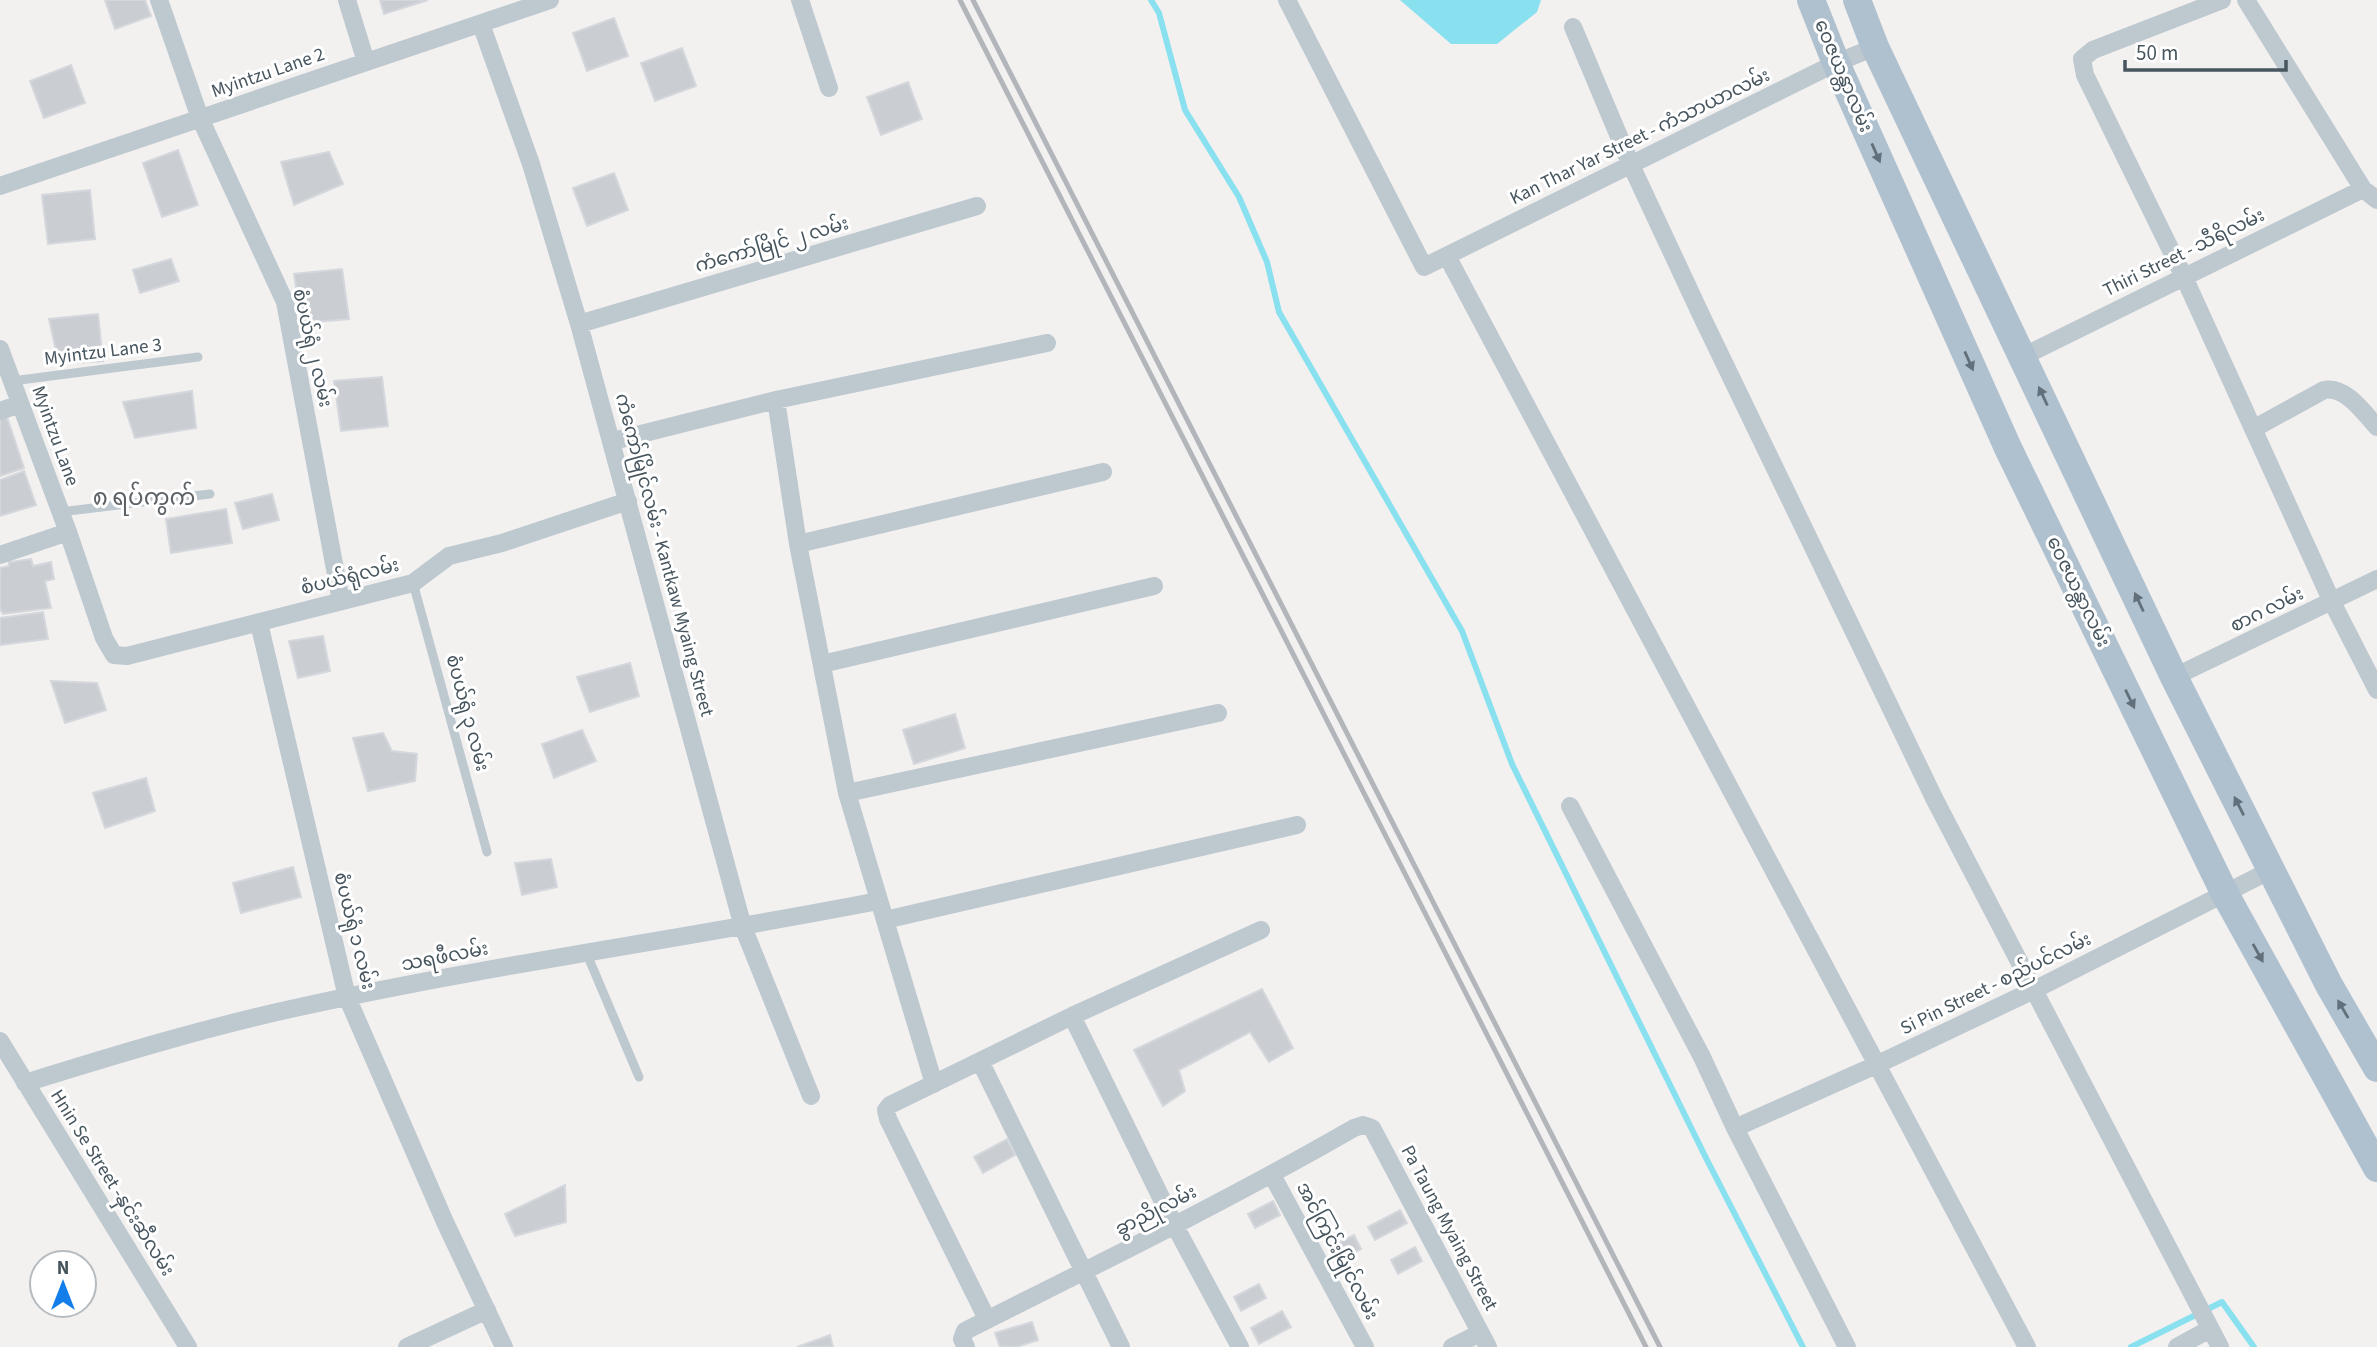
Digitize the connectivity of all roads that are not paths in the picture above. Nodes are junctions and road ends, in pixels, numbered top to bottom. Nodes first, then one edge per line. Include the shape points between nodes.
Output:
1 (159, 0) edge
2 (347, 0) edge
3 (800, 0) edge
4 (1287, 0) edge
5 (1811, 0) edge
6 (1857, 0) edge
7 (2222, 0) edge
8 (2246, 0) edge
9 (541, 1) edge
10 (481, 23) junction
11 (1573, 27) dead end
12 (1875, 47) junction
13 (366, 62) junction
14 (1836, 63) junction
15 (829, 88) dead end
16 (200, 118) junction
17 (1632, 165) junction
18 (0, 186) edge
19 (2370, 194) edge
20 (977, 206) dead end
21 (1447, 256) junction
22 (2184, 277) junction
23 (579, 324) junction
24 (1047, 343) dead end
25 (0, 349) edge
26 (2024, 356) junction
27 (198, 357) dead end
28 (12, 381) junction
29 (776, 400) junction
30 (20, 404) junction
31 (0, 411) edge
32 (2377, 427) edge
33 (2253, 429) junction
34 (613, 441) junction
35 (1102, 472) dead end
36 (210, 494) dead end
37 (628, 501) junction
38 (60, 512) junction
39 (68, 531) junction
40 (798, 544) junction
41 (0, 555) edge
42 (2377, 579) edge
43 (413, 583) junction
44 (1154, 586) dead end
45 (341, 601) junction
46 (2332, 602) junction
47 (259, 623) junction
48 (114, 655) joint
49 (822, 664) junction
50 (2174, 677) junction
51 (2377, 690) edge
52 (1218, 713) dead end
53 (847, 793) junction
54 (1570, 806) dead end
55 (1297, 825) dead end
56 (487, 852) dead end
57 (2271, 870) junction
58 (2225, 894) junction
59 (878, 901) junction
60 (885, 920) junction
61 (743, 927) junction
62 (1261, 930) dead end
63 (586, 952) junction
64 (2034, 990) junction
65 (347, 997) junction
66 (1072, 1016) junction
67 (0, 1041) edge
68 (980, 1061) junction
69 (1876, 1065) junction
70 (2377, 1068) edge
71 (639, 1077) dead end
72 (25, 1083) junction
73 (934, 1084) junction
74 (811, 1096) dead end
75 (1372, 1128) joint
76 (1735, 1128) junction
77 (2377, 1168) edge
78 (1272, 1175) junction
79 (1175, 1226) junction
80 (1083, 1272) junction
81 (486, 1310) junction
82 (987, 1320) junction
83 (2210, 1329) junction
84 (1484, 1340) edge
85 (964, 1343) edge
86 (188, 1347) edge
87 (407, 1347) edge
88 (504, 1347) edge
89 (1121, 1347) edge
90 (1240, 1347) edge
91 (1365, 1347) edge
92 (1452, 1347) edge
93 (1847, 1347) edge
94 (2027, 1347) edge
95 (2177, 1347) edge
96 (2220, 1347) edge

1 - 16 street, စံပယ်ရုံ ၂ လမ်း
2 - 13 street
3 - 15 street
4 - 21 street, Kan Thar Yar Street - ကံသာယာလမ်း via 1424,267
5 - 14 main road, ဝေဇယန္တာလမ်း
6 - 12 main road
7 - 22 street via 2092,50 2082,59 2085,75
8 - 19 street
9 - 10 street, Myintzu Lane 2
10 - 13 street, Myintzu Lane 2
10 - 23 street, ကံကော်မြိုင်လမ်း - Kantkaw Myaing Street via 531,164
11 - 17 street
12 - 14 street, Kan Thar Yar Street - ကံသာယာလမ်း
12 - 26 main road
13 - 16 street, Myintzu Lane 2
14 - 17 street, Kan Thar Yar Street - ကံသာယာလမ်း
14 -> 58 main road, ဝေဇယန္တာလမ်း via 2008,448
16 - 18 street, Myintzu Lane 2
16 - 45 street, စံပယ်ရုံ ၂ လမ်း via 285,302
17 - 21 street, Kan Thar Yar Street - ကံသာယာလမ်း
17 - 64 street via 1935,800
19 - 22 street, Thiri Street - သီရိလမ်း
20 - 23 street, ကံကော်မြိုင် ၂ လမ်း
21 - 69 street
22 - 26 street, Thiri Street - သီရိလမ်း
22 - 33 street
23 - 34 street, ကံကော်မြိုင်လမ်း - Kantkaw Myaing Street
24 - 29 street
25 - 28 street, Myintzu Lane
50 -> 26 main road
27 - 28 lane, Myintzu Lane 3
28 - 30 street, Myintzu Lane
29 - 34 street
29 - 40 street
30 - 31 street
30 - 38 street, Myintzu Lane
32 - 33 street via 2334,388
33 - 46 street
34 - 37 street, ကံကော်မြိုင်လမ်း - Kantkaw Myaing Street
35 - 40 street
36 - 38 lane
37 - 43 street, စံပယ်ရုံလမ်း via 449,556
37 - 61 street, ကံကော်မြိုင်လမ်း - Kantkaw Myaing Street
38 - 39 street, Myintzu Lane
39 - 41 street
39 - 48 street, Myintzu Lane
40 - 49 street
42 - 46 street, စာဂ လမ်း
43 - 45 street, စံပယ်ရုံလမ်း
43 - 56 lane, စံပယ်ရုံ ၃ လမ်း
44 - 49 street
45 - 47 street, စံပယ်ရုံလမ်း
46 - 50 street, စာဂ လမ်း
46 - 51 street
47 - 48 street, စံပယ်ရုံလမ်း via 127,656
47 - 65 street, စံပယ်ရုံ ၁ လမ်း
49 - 53 street
57 -> 50 main road
52 - 53 street
53 - 59 street
54 - 76 street
55 - 60 street
57 - 58 street, Si Pin Street - စည်ပင်လမ်း
70 -> 57 main road
58 - 64 street, Si Pin Street - စည်ပင်လမ်း
58 -> 77 main road, ဝေဇယန္တာလမ်း
59 - 60 street
59 - 61 street, သရဖီလမ်း
60 - 73 street
61 - 63 street, သရဖီလမ်း
61 - 74 street, ကံကော်မြိုင်လမ်း - Kantkaw Myaing Street
62 - 66 street
63 - 65 street, သရဖီလမ်း
63 - 71 lane
64 - 69 street, Si Pin Street - စည်ပင်လမ်း
64 - 83 street
65 - 72 street, သရဖီလမ်း via 168,1039
65 - 81 street, စံပယ်ရုံ ၁ လမ်း
66 - 68 street
66 - 79 street
67 - 72 street, Hnin Se Street -နှင်းဆီလမ်း
68 - 73 street
68 - 80 street
69 - 76 street, Si Pin Street - စည်ပင်လမ်း
69 - 94 street
72 - 86 street, Hnin Se Street -နှင်းဆီလမ်း
73 - 82 street via 890,1105 888,1119
75 - 78 street, ခွာညိုလမ်း via 1354,1128
75 - 84 street, Pa Taung Myaing Street
76 - 93 street
78 - 79 street, ခွာညိုလမ်း
78 - 91 street, အင်ကြင်းမြိုင်လမ်း
79 - 80 street, ခွာညိုလမ်း
79 - 90 street
80 - 82 street, ခွာညိုလမ်း
80 - 89 street
81 - 87 street
81 - 88 street, စံပယ်ရုံ ၁ လမ်း
82 - 85 street, ခွာညိုလမ်း via 965,1331
83 - 95 street
83 - 96 street
84 - 92 street

